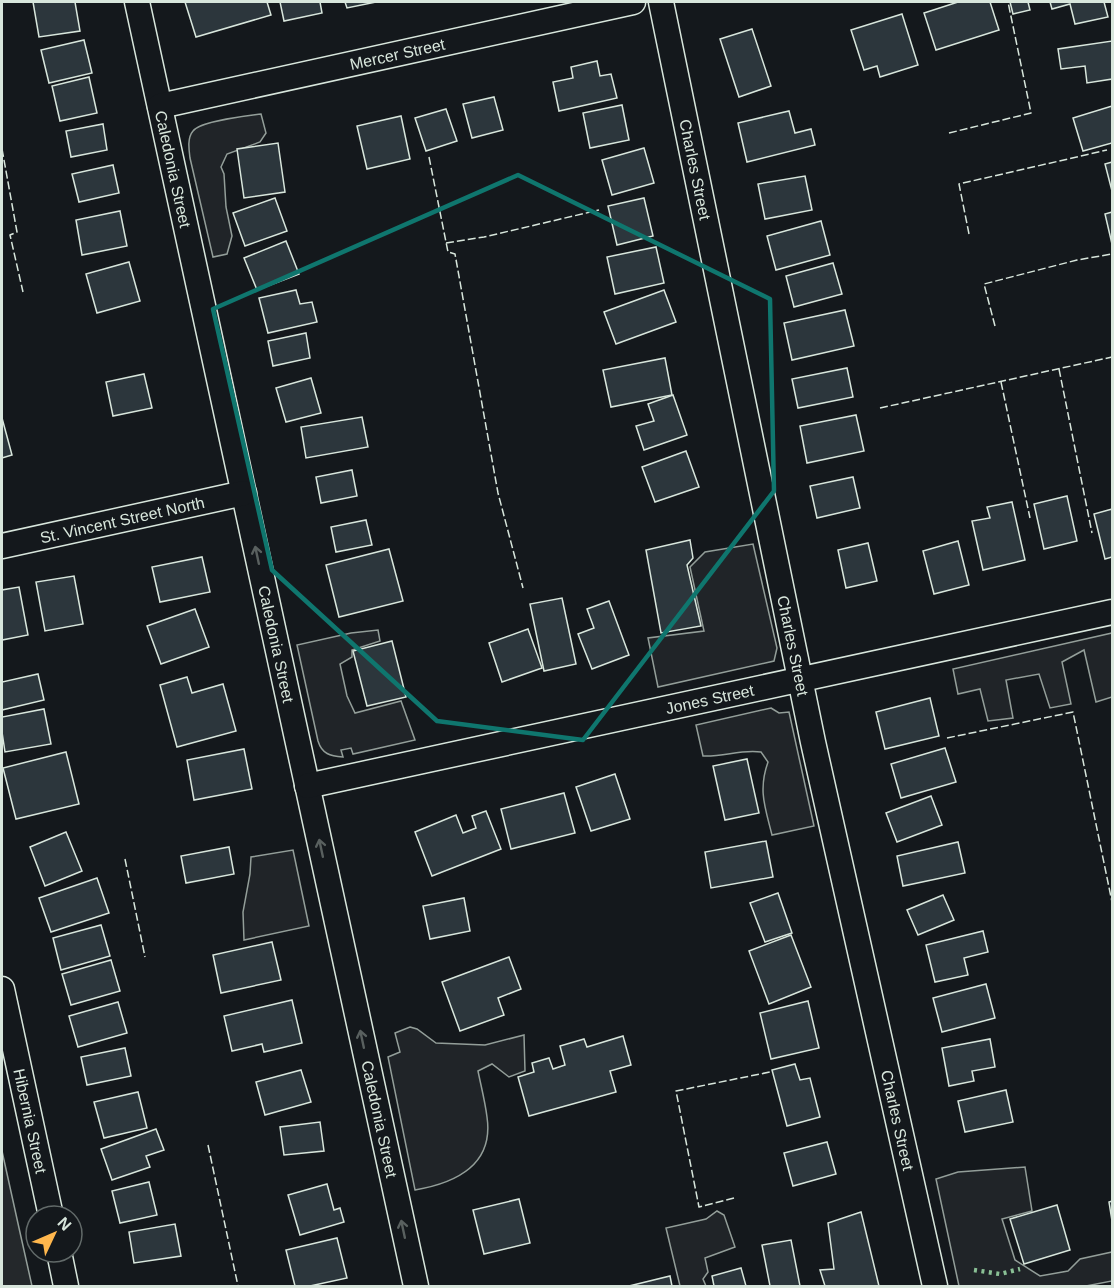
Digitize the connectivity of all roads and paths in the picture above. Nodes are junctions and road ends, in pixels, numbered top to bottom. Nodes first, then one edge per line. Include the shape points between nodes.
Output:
1 (138, 2) edge
2 (633, 2) edge
3 (661, 2) edge
4 (160, 106) junction
5 (244, 493) junction
6 (2, 546) edge
7 (1113, 612) edge
8 (800, 679) junction
9 (307, 786) junction
10 (2, 989) edge
11 (48, 1204) edge
12 (61, 1264) edge
13 (66, 1287) edge
14 (416, 1287) edge
15 (935, 1287) edge

1 - 4 street, Caledonia Street
2 - 4 street, Mercer Street
3 - 8 street, Charles Street
4 - 5 street, Caledonia Street
5 - 6 street, St. Vincent Street North
9 -> 5 street, Caledonia Street
7 - 8 street, Jones Street
8 - 9 street, Jones Street
8 - 15 street, Charles Street
14 -> 9 street, Caledonia Street
10 - 11 street, Hibernia Street
12 - 13 street

